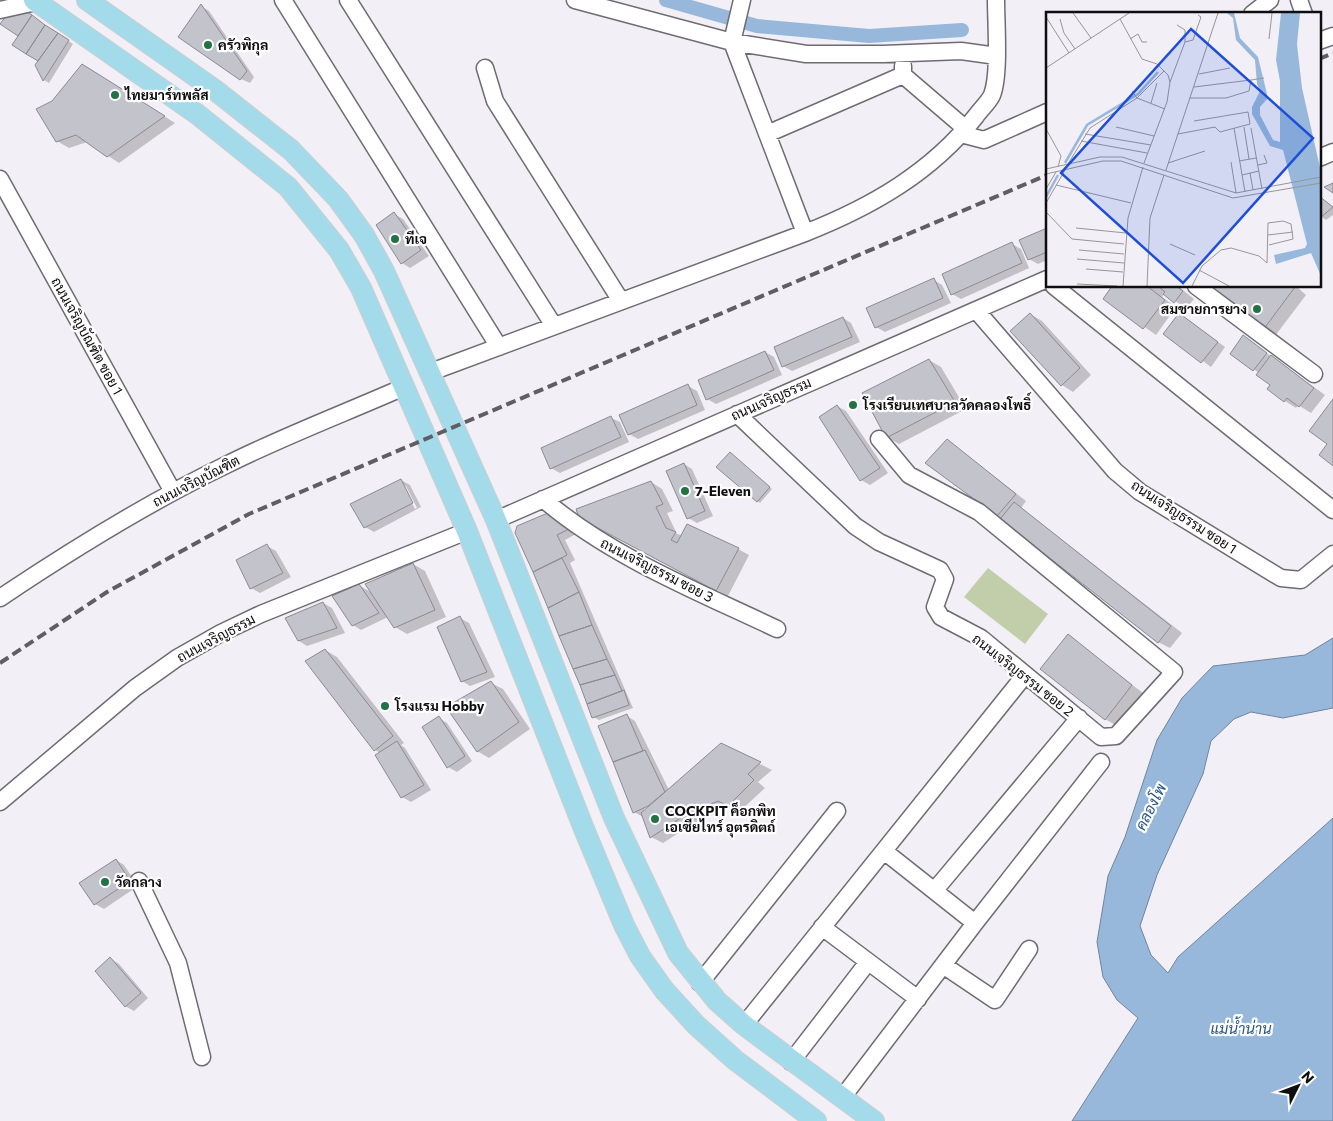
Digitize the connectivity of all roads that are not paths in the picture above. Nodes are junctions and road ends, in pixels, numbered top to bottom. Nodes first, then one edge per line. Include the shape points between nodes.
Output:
1 (87, 0) edge
2 (283, 0) edge
3 (348, 0) edge
4 (575, 0) edge
5 (742, 0) edge
6 (996, 0) edge
7 (1270, 0) edge
8 (1299, 0) edge
9 (35, 1) edge
10 (0, 10) edge
11 (1255, 12) edge
12 (1303, 12) edge
13 (1333, 36) edge
14 (732, 42) junction
15 (1320, 42) edge
16 (904, 53) junction
17 (997, 56) junction
18 (485, 68) dead end
19 (903, 75) junction
20 (216, 90) junction
21 (1046, 112) edge
22 (197, 114) junction
23 (964, 132) junction
24 (768, 134) junction
25 (1333, 152) edge
26 (1320, 158) edge
27 (0, 180) edge
28 (805, 233) junction
29 (1046, 280) edge
30 (1056, 288) edge
31 (1199, 288) edge
32 (621, 301) junction
33 (976, 310) junction
34 (554, 326) junction
35 (499, 347) junction
36 (431, 372) junction
37 (1314, 374) dead end
38 (439, 390) junction
39 (408, 395) junction
40 (737, 414) junction
41 (878, 439) dead end
42 (173, 492) junction
43 (543, 499) junction
44 (1333, 510) edge
45 (496, 520) junction
46 (467, 531) junction
47 (1333, 554) edge
48 (0, 598) edge
49 (777, 629) dead end
50 (1025, 675) junction
51 (1079, 718) junction
52 (1101, 762) dead end
53 (0, 802) edge
54 (837, 811) dead end
55 (614, 818) junction
56 (584, 829) junction
57 (884, 850) junction
58 (139, 880) dead end
59 (934, 890) junction
60 (975, 923) junction
61 (822, 927) junction
62 (1029, 949) dead end
63 (868, 962) junction
64 (943, 965) junction
65 (700, 983) junction
66 (918, 999) junction
67 (744, 1026) junction
68 (202, 1057) dead end
69 (791, 1062) junction
70 (842, 1098) junction
71 (816, 1121) edge
72 (874, 1121) edge

1 - 20 main road
2 - 35 street
3 - 34 street
4 - 14 street
5 - 14 street
6 - 17 street
7 - 11 street
8 - 12 street
9 - 10 street
9 - 22 main road
13 - 15 street
14 - 16 street via 806,54
14 - 24 street
16 - 17 street via 961,51
16 - 19 street
17 - 23 street via 992,95
18 - 32 street via 495,101
19 - 23 street
19 - 24 street
20 - 22 main road
20 - 36 main road via 291,150 338,199 364,235 384,271
21 - 23 street via 984,140
22 - 39 main road via 288,187 339,250 361,288
23 - 28 street via 879,200
24 - 28 street
25 - 26 street
27 - 42 street, ถนนเจริญบัณฑิต ซอย 1
28 - 32 street
29 - 33 street, ถนนเจริญธรรม
30 - 44 street
31 - 37 street
32 - 34 street
33 - 40 street, ถนนเจริญธรรม
33 - 47 street, ถนนเจริญธรรม ซอย 1 via 1116,471 1140,492 1281,578 1301,580
34 - 35 street
35 - 36 street
36 - 38 main road
38 - 39 main road
38 - 45 main road
39 - 42 street, ถนนเจริญบัณฑิต via 228,464
39 - 46 main road
40 - 43 street, ถนนเจริญธรรม
40 - 50 street, ถนนเจริญธรรม ซอย 2 via 855,526 878,542 940,570 945,579 935,607 941,617 982,638
41 - 51 street, ถนนเจริญธรรม ซอย 2 via 909,475 978,512 1174,672 1116,736 1101,737
42 - 48 street, ถนนเจริญบัณฑิต via 80,545
43 - 45 street, ถนนเจริญธรรม
43 - 49 street, ถนนเจริญธรรม ซอย 3 via 571,523 600,541
45 - 46 main road
45 - 55 main road
46 - 53 street, ถนนเจริญธรรม via 261,614 192,650 135,688
46 - 56 main road
50 - 51 street, ถนนเจริญธรรม ซอย 2
50 - 57 street
51 - 59 street
52 - 60 street
54 - 65 street
55 - 56 main road
55 - 65 main road via 678,953
56 - 71 main road via 624,926 664,990 734,1060
57 - 59 street
57 - 61 street
58 - 68 street via 178,963
59 - 60 street
60 - 64 street
61 - 63 street
61 - 67 street
62 - 64 street via 995,1000
63 - 66 street
63 - 69 street
64 - 66 street
65 - 67 main road
66 - 70 street
67 - 69 main road
69 - 70 main road
70 - 72 main road

